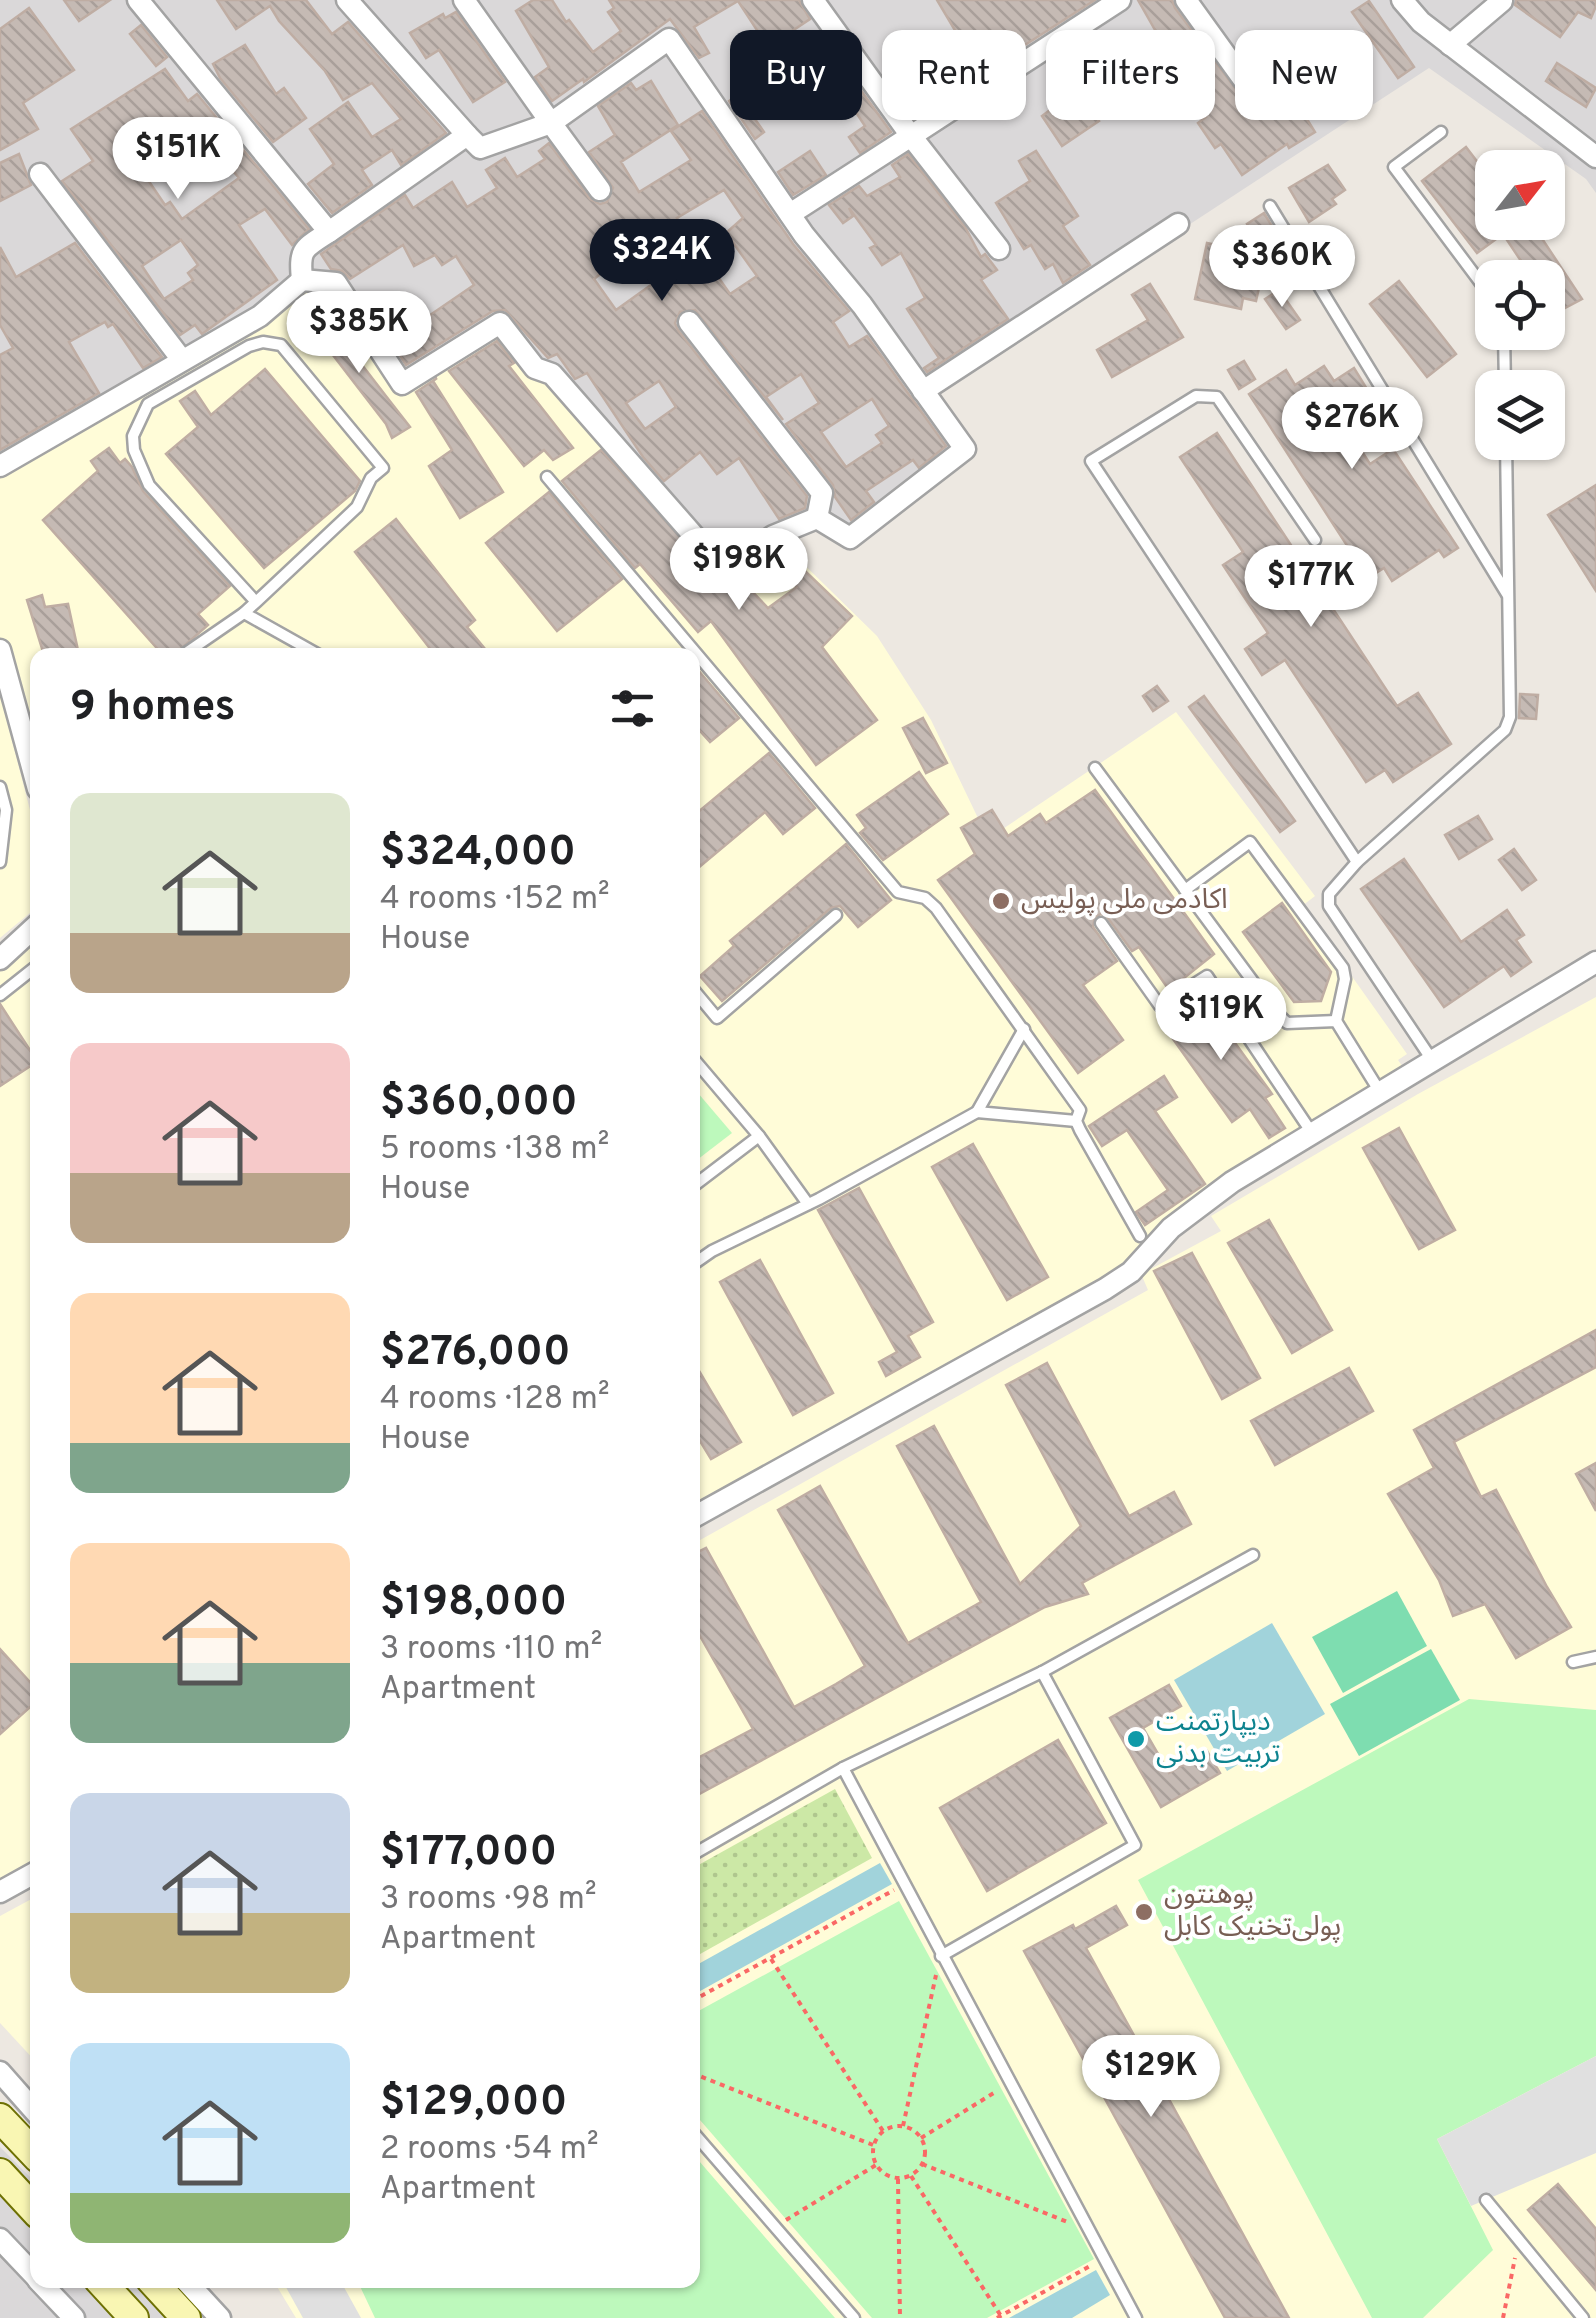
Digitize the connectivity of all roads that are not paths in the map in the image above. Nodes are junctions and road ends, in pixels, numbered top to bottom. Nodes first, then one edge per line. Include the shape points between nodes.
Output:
1 (138, 0) edge
2 (347, 0) edge
3 (464, 0) edge
4 (813, 0) edge
5 (1120, 0) edge
6 (1186, 0) edge
7 (1402, 0) edge
8 (1502, 1) edge
9 (1450, 45) junction
10 (1235, 68) edge
11 (551, 123) junction
12 (1596, 126) edge
13 (1441, 132) dead end
14 (467, 135) junction
15 (911, 136) junction
16 (1591, 153) edge
17 (40, 174) dead end
18 (600, 190) dead end
19 (1270, 206) dead end
20 (790, 214) junction
21 (1178, 224) dead end
22 (329, 232) junction
23 (999, 249) dead end
24 (1475, 275) edge
25 (302, 280) junction
26 (689, 322) dead end
27 (182, 360) junction
28 (923, 391) junction
29 (1506, 460) edge
30 (0, 466) edge
31 (547, 477) dead end
32 (817, 518) junction
33 (1315, 540) dead end
34 (1508, 596) junction
35 (256, 602) junction
36 (244, 613) junction
37 (193, 648) edge
38 (307, 648) edge
39 (692, 648) edge
40 (0, 650) edge
41 (700, 658) edge
42 (30, 760) edge
43 (1095, 768) dead end
44 (0, 786) edge
45 (0, 862) edge
46 (1357, 862) junction
47 (1185, 890) junction
48 (836, 915) dead end
49 (1102, 923) dead end
50 (30, 932) edge
51 (0, 960) edge
52 (1596, 962) edge
53 (30, 972) edge
54 (0, 996) edge
55 (700, 998) edge
56 (1336, 1021) junction
57 (1024, 1030) junction
58 (1432, 1060) junction
59 (700, 1066) edge
60 (1380, 1092) junction
61 (977, 1112) junction
62 (1076, 1122) junction
63 (1312, 1134) junction
64 (759, 1136) junction
65 (700, 1181) edge
66 (808, 1204) junction
67 (1140, 1236) dead end
68 (700, 1259) edge
69 (700, 1514) edge
70 (1254, 1555) dead end
71 (1596, 1657) edge
72 (1573, 1662) dead end
73 (1042, 1672) junction
74 (843, 1768) junction
75 (700, 1850) edge
76 (30, 1876) edge
77 (0, 1892) edge
78 (940, 1956) junction
79 (0, 2072) edge
80 (30, 2105) edge
81 (0, 2118) edge
82 (700, 2140) edge
83 (30, 2150) edge
84 (0, 2173) edge
85 (1486, 2200) dead end
86 (30, 2205) edge
87 (0, 2239) edge
88 (30, 2271) edge
89 (46, 2288) edge
90 (106, 2288) edge
91 (170, 2288) edge
92 (176, 2288) edge
93 (74, 2318) edge
94 (134, 2318) edge
95 (186, 2318) edge
96 (220, 2318) edge
97 (854, 2318) edge
98 (1136, 2318) edge
99 (1583, 2318) edge

1 - 22 street
2 - 14 street
3 - 11 street
4 - 15 street
5 - 15 street
6 - 10 street
7 - 9 street
8 - 9 street
9 - 16 street
11 - 14 street via 480,148
11 - 18 street
11 - 20 street via 669,39
12 - 16 street
13 - 24 lane via 1394,167
14 - 22 street
15 - 20 street
15 - 23 street
17 - 27 street
19 - 34 lane
20 - 28 street
21 - 28 street
22 - 25 street via 303,249
25 - 27 street via 260,316
25 - 32 street via 336,283 402,384 500,323 716,562 734,565 773,536
26 - 32 street via 822,493
27 - 30 street
28 - 32 street via 965,449 850,538
29 - 34 lane
31 - 39 lane
33 - 46 lane via 1218,397 1196,396 1091,461
34 - 46 lane via 1505,730
35 - 35 lane via 357,507 383,468 281,344 263,342 148,404 133,436 148,484
35 - 36 lane
36 - 37 lane
36 - 38 lane
40 - 42 street
41 - 57 lane via 898,892 936,908
43 - 47 lane
44 - 45 lane via 6,810
46 - 58 lane via 1329,894 1328,906
47 - 56 lane via 1287,1023
47 - 56 lane via 1250,842 1343,968
48 - 55 lane via 717,1018
49 - 63 lane via 1160,1006 1207,976
50 - 51 street
52 - 58 street
53 - 54 lane
56 - 60 lane
57 - 61 lane
57 - 62 lane via 1080,1110
58 - 60 street
59 - 64 lane
60 - 63 street
61 - 62 lane
61 - 66 lane
62 - 67 lane
63 - 69 street via 1232,1182 1105,1289
64 - 65 lane
64 - 66 lane
66 - 68 lane
70 - 73 lane
71 - 72 lane
73 - 74 lane
73 - 78 lane via 1136,1845
74 - 75 lane
74 - 78 lane
76 - 77 street
78 - 98 lane
79 - 80 street
81 - 83 main road
82 - 97 lane
84 - 86 main road
85 - 99 lane
87 - 88 street
89 - 93 street
90 - 94 main road
91 - 95 main road
92 - 96 street

